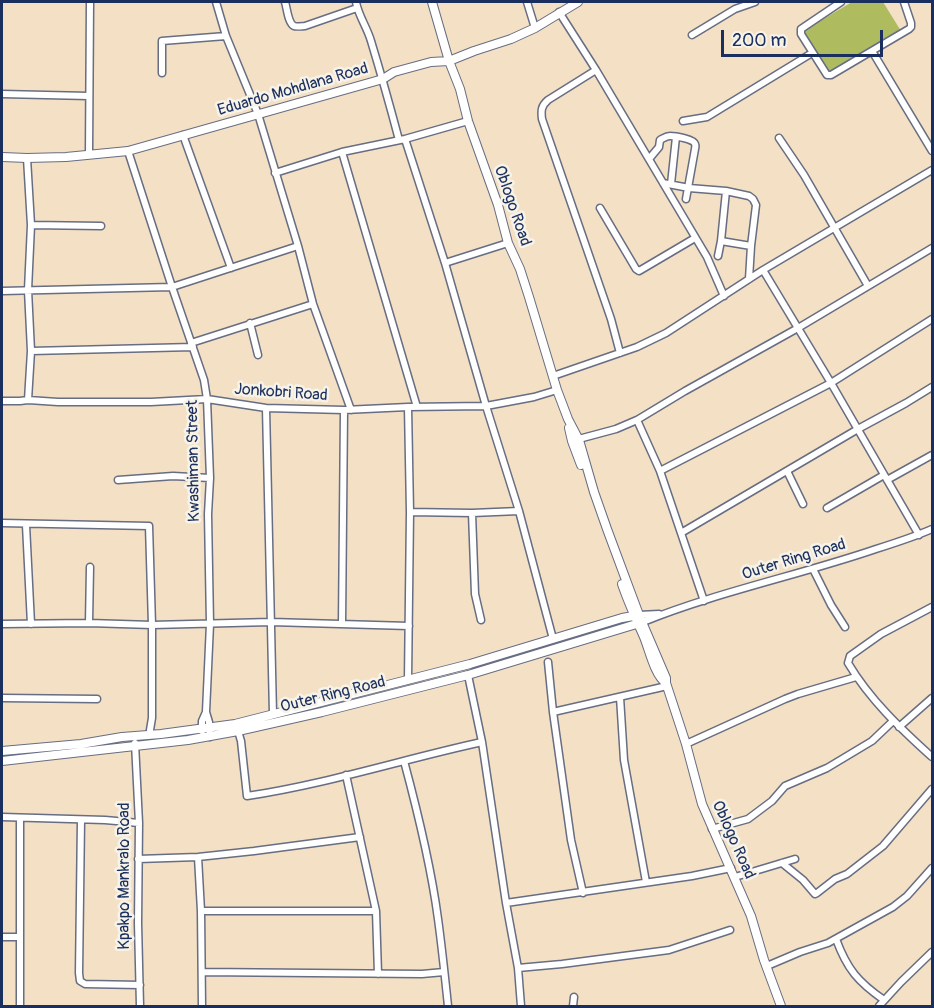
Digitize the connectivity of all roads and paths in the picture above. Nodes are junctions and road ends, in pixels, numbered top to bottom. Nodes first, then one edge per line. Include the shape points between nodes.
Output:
1 (90, 2) edge
2 (216, 2) edge
3 (285, 2) edge
4 (432, 2) edge
5 (527, 2) edge
6 (578, 2) edge
7 (755, 2) edge
8 (841, 2) edge
9 (904, 2) edge
10 (357, 5) edge
11 (559, 12) junction
12 (535, 28) junction
13 (692, 35) dead end
14 (226, 36) junction
15 (872, 51) junction
16 (812, 53) junction
17 (449, 61) junction
18 (596, 70) junction
19 (162, 73) dead end
20 (383, 79) junction
21 (2, 94) edge
22 (89, 96) junction
23 (258, 114) junction
24 (468, 121) junction
25 (683, 121) dead end
26 (183, 135) junction
27 (676, 137) junction
28 (780, 138) dead end
29 (402, 140) junction
30 (933, 150) edge
31 (128, 151) junction
32 (342, 152) junction
33 (89, 154) junction
34 (2, 157) edge
35 (27, 158) junction
36 (649, 159) junction
37 (933, 170) edge
38 (275, 173) junction
39 (663, 183) junction
40 (671, 184) junction
41 (689, 188) junction
42 (726, 191) junction
43 (686, 200) dead end
44 (600, 208) dead end
45 (31, 225) junction
46 (101, 226) dead end
47 (834, 229) junction
48 (695, 238) junction
49 (721, 241) junction
50 (508, 243) junction
51 (298, 246) junction
52 (751, 246) junction
53 (933, 248) edge
54 (718, 256) dead end
55 (445, 263) junction
56 (231, 268) junction
57 (764, 270) junction
58 (749, 279) junction
59 (868, 286) junction
60 (172, 287) junction
61 (28, 290) junction
62 (2, 291) edge
63 (724, 296) junction
64 (313, 304) junction
65 (933, 320) edge
66 (250, 323) junction
67 (798, 328) junction
68 (192, 345) junction
69 (31, 351) junction
70 (620, 353) junction
71 (258, 355) dead end
72 (553, 376) junction
73 (831, 383) junction
74 (933, 387) edge
75 (556, 390) junction
76 (207, 399) junction
77 (28, 400) junction
78 (2, 401) edge
79 (486, 406) junction
80 (408, 407) junction
81 (417, 407) junction
82 (266, 408) junction
83 (347, 410) junction
84 (638, 420) junction
85 (858, 429) junction
86 (576, 440) junction
87 (933, 455) edge
88 (660, 471) junction
89 (787, 471) junction
90 (210, 478) junction
91 (886, 478) junction
92 (118, 480) dead end
93 (803, 504) dead end
94 (826, 508) dead end
95 (519, 511) junction
96 (410, 512) junction
97 (472, 513) junction
98 (2, 523) edge
99 (26, 525) junction
100 (933, 529) edge
101 (681, 533) junction
102 (919, 535) junction
103 (90, 567) dead end
104 (813, 570) junction
105 (704, 601) junction
106 (933, 607) edge
107 (638, 619) junction
108 (481, 620) dead end
109 (271, 622) junction
110 (89, 623) junction
111 (2, 624) edge
112 (31, 624) junction
113 (210, 624) junction
114 (342, 624) junction
115 (152, 625) junction
116 (409, 626) junction
117 (845, 627) dead end
118 (553, 639) junction
119 (548, 662) dead end
120 (468, 675) junction
121 (856, 677) junction
122 (408, 680) junction
123 (666, 685) junction
124 (620, 697) junction
125 (2, 698) edge
126 (933, 698) edge
127 (97, 699) dead end
128 (554, 712) junction
129 (273, 714) junction
130 (892, 721) junction
131 (899, 727) junction
132 (238, 731) junction
133 (206, 733) junction
134 (151, 735) junction
135 (134, 736) junction
136 (482, 742) junction
137 (686, 744) junction
138 (135, 746) junction
139 (2, 751) edge
140 (933, 757) edge
141 (2, 760) edge
142 (404, 760) junction
143 (346, 776) junction
144 (933, 789) edge
145 (2, 817) edge
146 (20, 818) junction
147 (81, 820) junction
148 (139, 823) junction
149 (712, 829) junction
150 (360, 837) junction
151 (198, 857) junction
152 (138, 859) junction
153 (795, 859) dead end
154 (782, 863) junction
155 (731, 868) junction
156 (933, 868) edge
157 (735, 877) junction
158 (646, 882) junction
159 (583, 893) junction
160 (506, 903) junction
161 (201, 911) junction
162 (376, 911) junction
163 (730, 930) dead end
164 (2, 937) edge
165 (20, 937) junction
166 (836, 939) junction
167 (933, 952) edge
168 (767, 966) junction
169 (518, 968) junction
170 (202, 972) junction
171 (444, 972) junction
172 (378, 974) junction
173 (140, 985) junction
174 (574, 997) dead end
175 (884, 1000) junction
176 (20, 1006) edge
177 (140, 1006) edge
178 (202, 1006) edge
179 (448, 1006) edge
180 (521, 1006) edge
181 (573, 1006) edge
182 (782, 1006) edge
183 (879, 1006) edge

1 - 22 street
2 - 14 street
3 - 10 street via 293,26 305,26
4 - 17 main road, Oblogo Road
5 - 12 street
6 - 11 main road, Eduardo Mohdlana Road
7 - 13 street via 735,9
8 - 16 street via 801,29
9 - 15 street via 911,27
10 - 20 street
11 - 12 main road, Eduardo Mohdlana Road
11 - 18 street
12 - 17 main road, Eduardo Mohdlana Road
14 - 19 street via 162,41
14 - 23 street
15 - 16 street via 831,75
15 - 30 street
16 - 25 street via 707,117
17 - 20 main road, Eduardo Mohdlana Road via 394,72
17 - 24 main road, Oblogo Road
18 - 36 street
18 - 70 street via 548,100 541,113
20 - 23 main road, Eduardo Mohdlana Road
20 - 29 street
21 - 22 street
22 - 33 street
23 - 26 main road, Eduardo Mohdlana Road
23 - 38 street
24 - 29 street
24 - 50 main road, Oblogo Road
26 - 31 main road, Eduardo Mohdlana Road
26 - 56 street
27 - 36 street via 660,140
27 - 40 street
27 - 41 street via 696,144
28 - 47 street
29 - 32 street
29 - 55 street
31 - 33 main road, Eduardo Mohdlana Road
31 - 60 street, Kwashiman Street
32 - 38 street
32 - 81 street
33 - 35 main road, Eduardo Mohdlana Road
34 - 35 main road, Eduardo Mohdlana Road
35 - 45 street
36 - 39 street
37 - 47 street
38 - 51 street
39 - 40 street
39 - 48 street
40 - 41 street
41 - 42 street
41 - 43 street
42 - 49 street
42 - 52 street via 749,196 756,205
44 - 48 street via 639,271
45 - 46 street
45 - 61 street
47 - 57 street
47 - 59 street
48 - 63 street
49 - 52 street
49 - 54 street
50 - 55 street
50 - 72 main road, Oblogo Road
51 - 56 street
51 - 64 street
52 - 58 street
53 - 59 street
55 - 79 street
56 - 60 street
57 - 58 street
57 - 67 street
58 - 63 street
59 - 67 street
60 - 61 street
60 - 68 street, Kwashiman Street
61 - 62 street
61 - 69 street
63 - 70 street via 666,333
64 - 66 street
64 - 83 street
65 - 73 street
66 - 68 street
66 - 71 street
67 - 73 street
67 - 84 street
68 - 69 street
68 - 76 street, Kwashiman Street
69 - 77 street
70 - 72 street
72 - 75 main road, Oblogo Road
73 - 85 street
73 - 88 street
74 - 85 street
75 - 79 street, Jonkobri Road
75 - 86 main road, Oblogo Road
76 - 77 street, Jonkobri Road
76 - 82 street, Jonkobri Road
76 - 90 street, Kwashiman Street
77 - 78 street, Jonkobri Road
79 - 81 street, Jonkobri Road
79 - 95 street
80 - 81 street, Jonkobri Road
80 - 83 street, Jonkobri Road
80 - 96 street
82 - 83 street, Jonkobri Road
82 - 109 street
83 - 114 street
84 - 86 street
84 - 88 street
85 - 89 street
85 - 91 street
86 - 107 main road, Oblogo Road
87 - 91 street
88 - 101 street
89 - 93 street
89 - 101 street
90 - 92 street
90 - 113 street, Kwashiman Street
91 - 94 street
91 - 102 street
95 - 97 street
95 - 118 street
96 - 97 street
96 - 116 street
97 - 108 street via 475,594
98 - 99 street
99 - 112 street
99 - 115 street via 149,526
100 - 102 street, Outer Ring Road
101 - 105 street
102 - 104 street, Outer Ring Road
103 - 110 street
104 - 105 street, Outer Ring Road
104 - 117 street
105 - 107 street, Outer Ring Road
106 - 121 street via 881,634 850,656 848,663
107 - 118 main road, Outer Ring Road
107 - 120 main road, Outer Ring Road
107 - 123 main road, Oblogo Road
109 - 113 street
109 - 114 street
109 - 129 street
110 - 112 street
110 - 115 street
111 - 112 street
113 - 115 street
113 - 133 street, Kwashiman Street
114 - 116 street
115 - 134 street
116 - 122 street
118 - 122 main road, Outer Ring Road
119 - 128 street
120 - 132 main road, Outer Ring Road
120 - 136 street
121 - 130 street
121 - 137 street via 785,699
122 - 129 main road, Outer Ring Road
123 - 124 street
123 - 137 main road, Oblogo Road
124 - 128 street
124 - 158 street via 624,760
125 - 127 street
126 - 131 street
128 - 159 street via 571,840
129 - 133 main road, Outer Ring Road
130 - 131 street
130 - 149 street via 872,741 827,768 785,786 748,819
131 - 140 street
132 - 133 main road, Outer Ring Road
132 - 143 street via 247,796
133 - 134 main road, Outer Ring Road
133 - 138 main road, Outer Ring Road
134 - 135 main road, Outer Ring Road
135 - 138 street, Kpakpo Mankralo Road
135 - 139 main road, Outer Ring Road
136 - 142 street
136 - 160 street
137 - 149 main road, Oblogo Road
138 - 141 main road, Outer Ring Road
138 - 148 street, Kpakpo Mankralo Road
142 - 143 street
142 - 171 street via 426,849
143 - 150 street
144 - 154 street via 883,846 818,893
145 - 146 street
146 - 147 street
146 - 165 street
147 - 148 street
147 - 173 street via 80,981
148 - 152 street, Kpakpo Mankralo Road
149 - 155 main road, Oblogo Road
150 - 151 street
150 - 162 street
151 - 152 street
151 - 161 street
152 - 173 street, Kpakpo Mankralo Road
153 - 154 street
154 - 157 street
155 - 157 main road, Oblogo Road
155 - 158 street
156 - 166 street via 902,901
157 - 168 main road, Oblogo Road
158 - 159 street
159 - 160 street
160 - 169 street
161 - 162 street
161 - 170 street
162 - 172 street
163 - 169 street via 669,950
164 - 165 street
165 - 176 street
166 - 168 street
166 - 175 street via 855,976
167 - 175 street
168 - 182 main road, Oblogo Road
169 - 180 street
170 - 172 street
170 - 178 street
171 - 172 street
171 - 179 street
173 - 177 street, Kpakpo Mankralo Road
174 - 181 street
175 - 183 street

